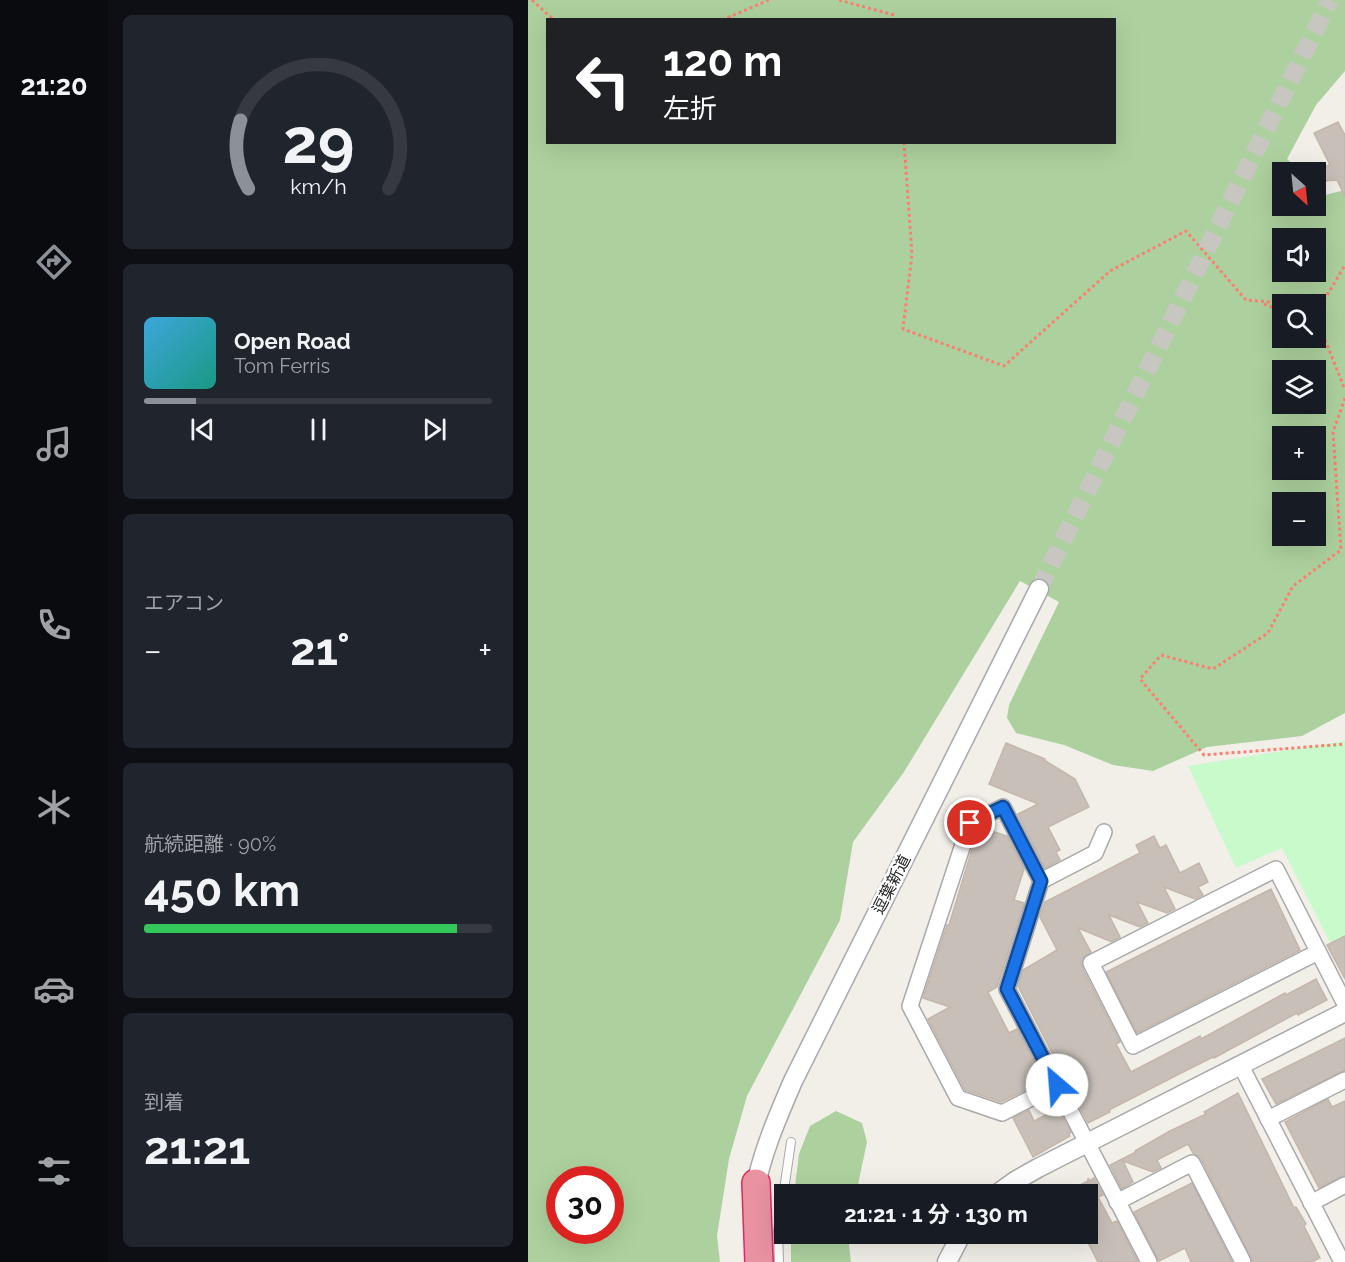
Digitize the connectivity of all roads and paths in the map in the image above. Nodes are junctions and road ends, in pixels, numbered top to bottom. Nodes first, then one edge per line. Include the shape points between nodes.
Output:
1 (532, 0) edge
2 (769, 0) edge
3 (839, 0) edge
4 (552, 18) edge
5 (727, 18) edge
6 (895, 18) edge
7 (904, 144) edge
8 (1345, 265) edge
9 (1326, 297) edge
10 (1259, 302) junction
11 (1272, 303) edge
12 (1272, 307) edge
13 (1326, 342) edge
14 (1345, 390) edge
15 (1345, 398) edge
16 (1039, 589) tunnel mouth
17 (1345, 744) edge
18 (1104, 832) dead end
19 (1041, 881) junction
20 (1318, 952) junction
21 (1345, 1004) edge
22 (1345, 1012) edge
23 (1241, 1066) junction
24 (1345, 1080) edge
25 (1057, 1085) junction
26 (1268, 1119) junction
27 (790, 1142) dead end
28 (1088, 1145) junction
29 (756, 1183) junction
30 (1010, 1184) edge
31 (1345, 1185) edge
32 (1117, 1202) junction
33 (1311, 1203) junction
34 (957, 1244) edge
35 (746, 1262) edge
36 (753, 1262) edge
37 (759, 1262) edge
38 (779, 1262) edge
39 (948, 1262) edge
40 (1149, 1262) edge
41 (1243, 1262) edge
42 (1342, 1262) edge

1 - 4 path
2 - 5 path
3 - 6 path
7 - 10 path via 912,254 903,329 1004,366 1110,272 1186,231 1246,300
8 - 9 path
10 - 11 path
10 - 12 path
13 - 14 path
15 - 17 path via 1333,432 1341,550 1293,586 1268,633 1213,669 1161,655 1140,679 1204,755
16 - 29 street, 逗葉新道 via 793,1082 773,1126
18 - 19 street via 1095,853
19 - 25 street via 1007,989
19 - 25 street via 1003,807 970,823 910,1005 958,1098 1002,1113
20 - 20 street via 1276,868 1091,963 1133,1046
20 - 21 street
22 - 23 street
23 - 26 street
23 - 28 street
24 - 26 street
25 - 28 street
26 - 33 street
27 - 38 lane via 778,1231
28 - 30 street
28 - 32 street
29 - 35 street, 逗葉新道 via 748,1222
29 - 36 street, 逗葉新道
29 - 37 highway
31 - 33 street
32 - 40 street
32 - 41 street via 1192,1163
33 - 42 street
34 - 39 street

